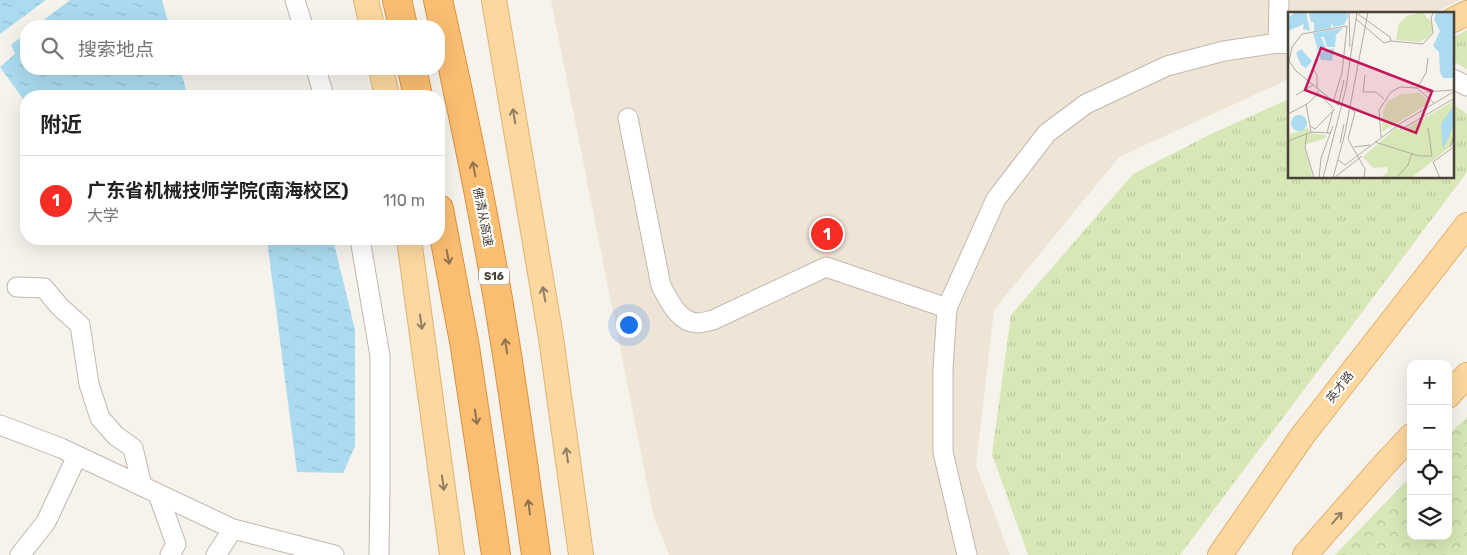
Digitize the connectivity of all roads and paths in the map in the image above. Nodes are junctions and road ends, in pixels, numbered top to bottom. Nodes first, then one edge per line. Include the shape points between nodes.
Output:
1 (296, 0) edge
2 (366, 0) edge
3 (398, 0) edge
4 (438, 0) edge
5 (494, 0) edge
6 (1279, 0) edge
7 (1467, 13) edge
8 (301, 20) edge
9 (371, 20) edge
10 (402, 20) edge
11 (442, 20) edge
12 (1454, 20) edge
13 (445, 33) edge
14 (1284, 43) edge
15 (318, 75) edge
16 (382, 75) edge
17 (413, 75) edge
18 (1454, 80) edge
19 (1467, 86) edge
20 (322, 90) edge
21 (386, 90) edge
22 (417, 90) edge
23 (628, 118) dead end
24 (1467, 225) edge
25 (1467, 237) edge
26 (445, 241) edge
27 (361, 245) edge
28 (410, 245) edge
29 (16, 287) dead end
30 (947, 308) junction
31 (1467, 375) edge
32 (1452, 392) edge
33 (0, 425) edge
34 (1407, 440) edge
35 (77, 456) junction
36 (150, 490) junction
37 (487, 491) junction
38 (233, 529) junction
39 (20, 555) edge
40 (170, 555) edge
41 (216, 555) edge
42 (334, 555) edge
43 (379, 555) edge
44 (452, 555) edge
45 (488, 555) edge
46 (496, 555) edge
47 (536, 555) edge
48 (581, 555) edge
49 (967, 555) edge
50 (1220, 555) edge
51 (1234, 555) edge
52 (1305, 555) edge

1 - 8 street
2 - 9 main road
3 - 10 highway
11 -> 4 highway, 佛清从高速 / S16
48 -> 5 main road via 551,338
6 - 14 street
7 - 12 main road
47 -> 13 highway, 佛清从高速 / S16 via 496,284
14 - 30 street via 1224,51 1167,66 1086,104 1047,133 996,199
15 - 20 street
16 - 21 main road
17 - 22 highway
18 - 19 street
23 - 30 street via 661,286 683,318 696,323 713,320 826,267
24 - 50 main road, 英才路 via 1303,436
25 - 51 street, 英才路 via 1320,427
26 -> 37 highway
27 - 43 street via 380,356
28 -> 44 main road
29 - 36 street via 44,288 80,325 89,384 100,418 116,436 133,448
30 - 49 street via 942,369 943,452
31 - 32 main road
33 - 35 street
52 -> 34 main road
35 - 36 street
35 - 39 street via 46,522
36 - 38 street
36 - 40 street via 176,544
37 - 45 highway
37 - 46 highway
38 - 41 street
38 - 42 street

